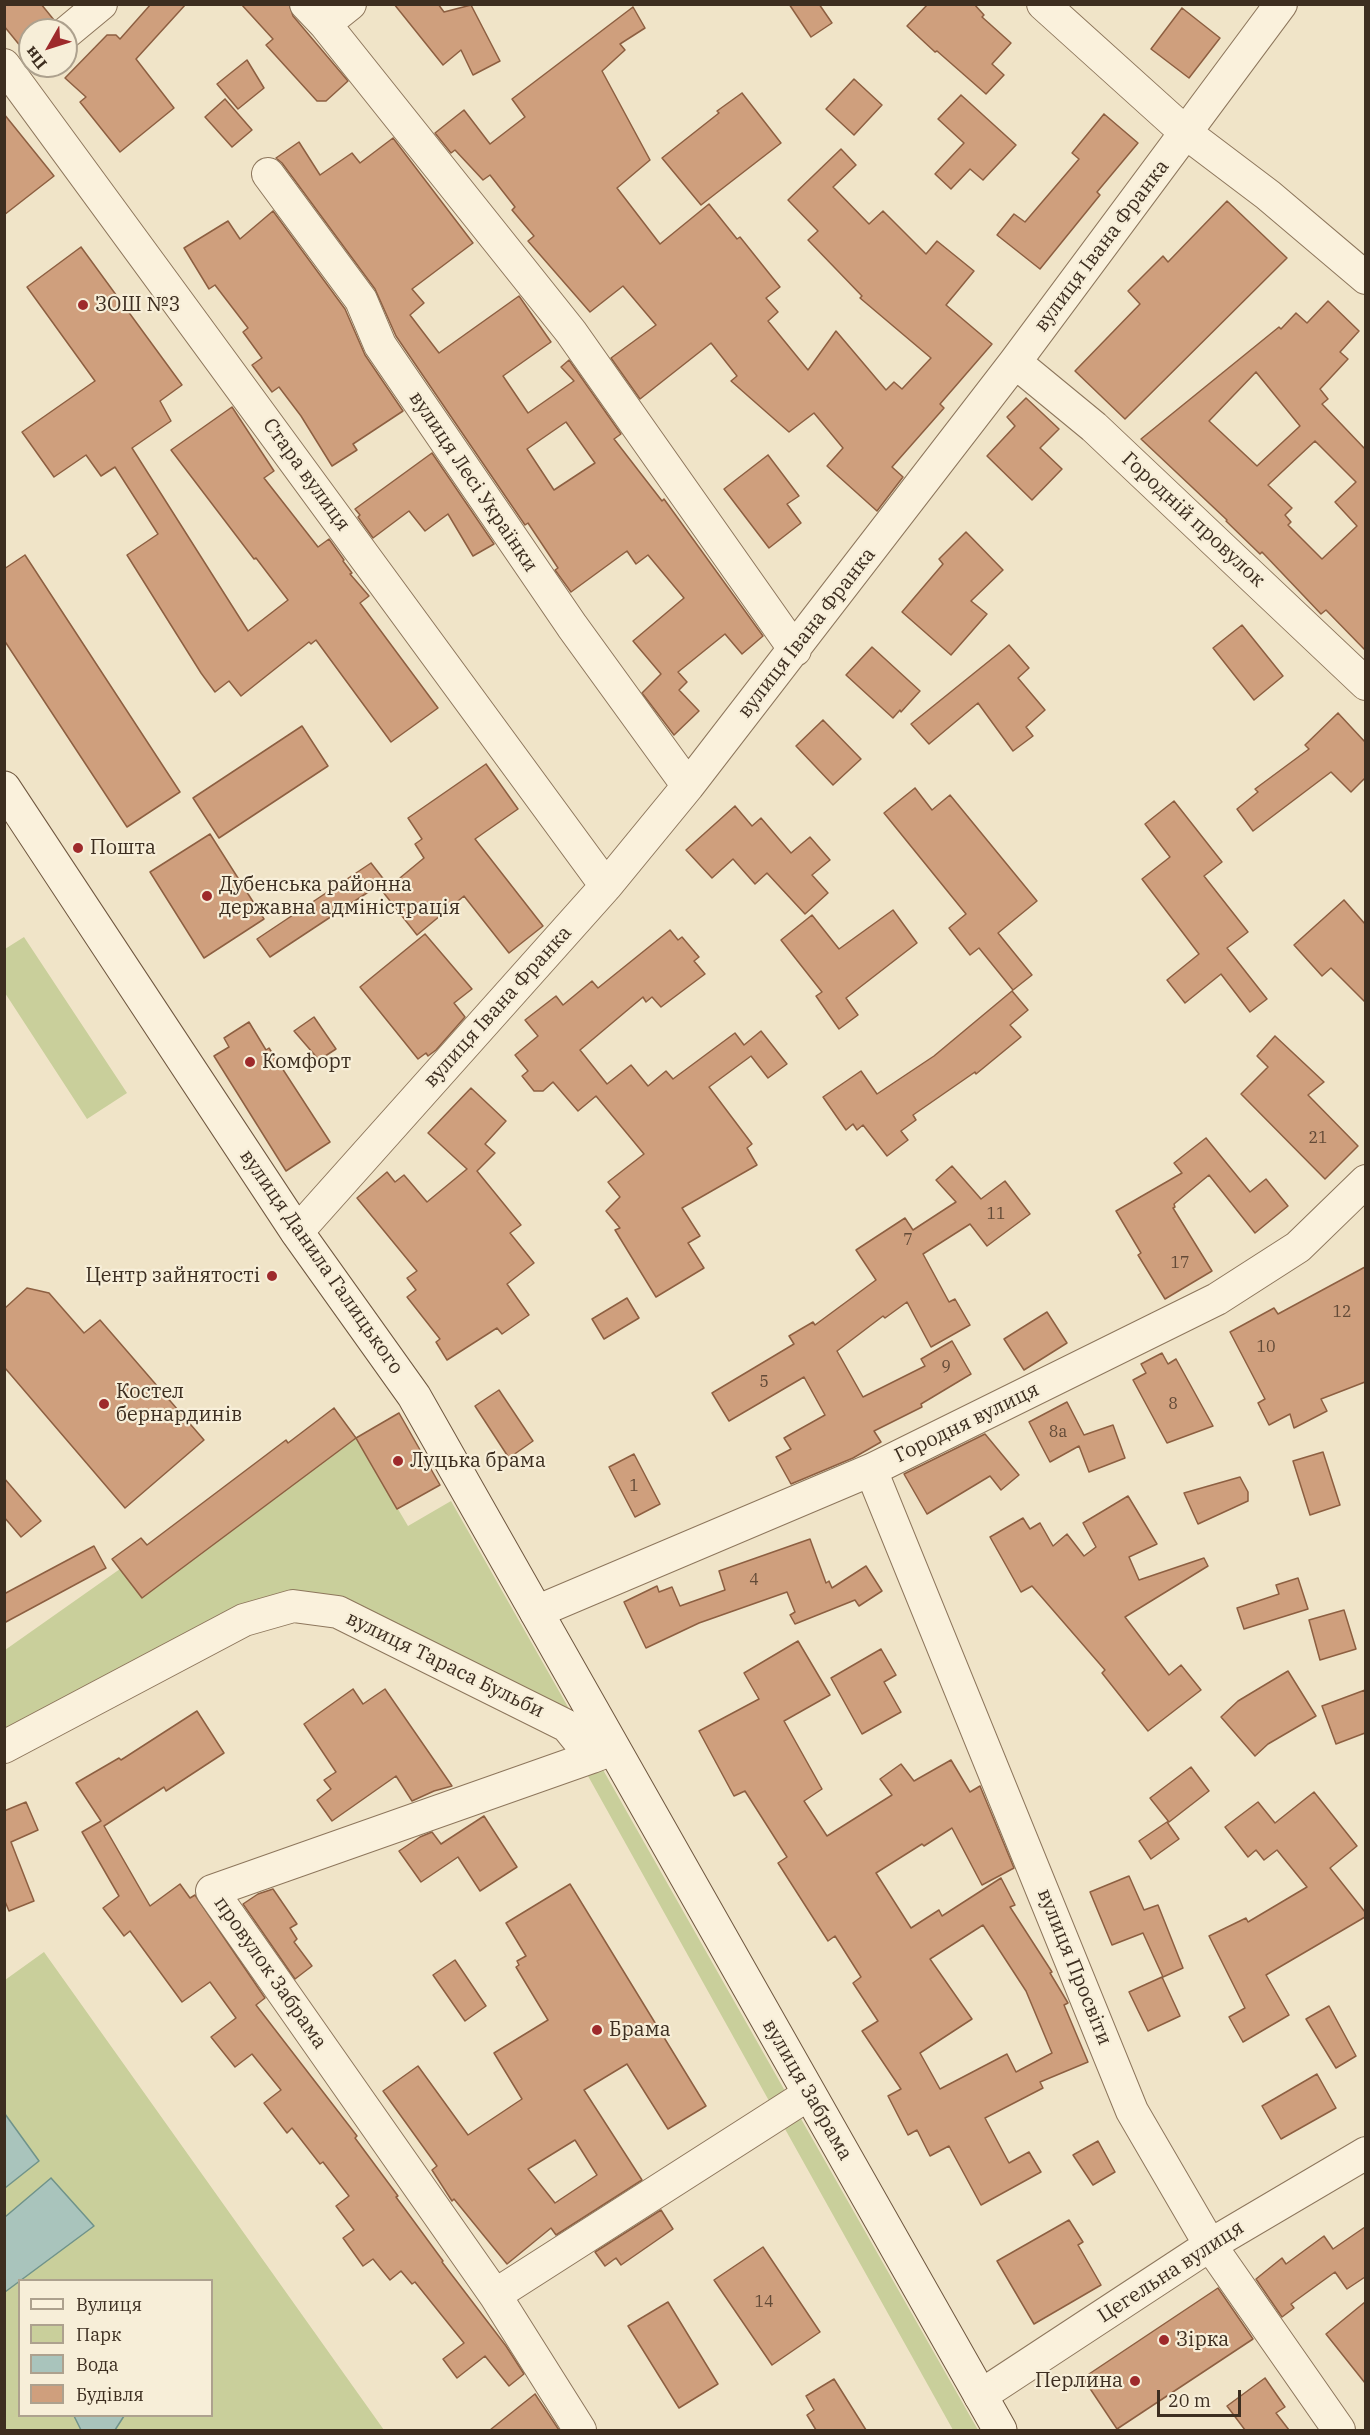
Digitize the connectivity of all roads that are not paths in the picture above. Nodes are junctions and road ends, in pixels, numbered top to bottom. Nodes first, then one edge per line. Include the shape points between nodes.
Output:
1 (101, 4) edge
2 (350, 4) edge
3 (1043, 4) edge
4 (1281, 4) edge
5 (315, 14) edge
6 (78, 23) edge
7 (16, 67) edge
8 (1186, 134) junction
9 (268, 174) dead end
10 (1365, 278) edge
11 (1015, 362) junction
12 (795, 650) junction
13 (1365, 684) edge
14 (688, 786) junction
15 (4, 788) edge
16 (606, 886) junction
17 (1365, 1181) edge
18 (297, 1232) junction
19 (871, 1470) junction
20 (536, 1612) junction
21 (4, 1747) edge
22 (603, 1753) junction
23 (809, 2094) junction
24 (1365, 2153) edge
25 (1210, 2245) junction
26 (495, 2295) junction
27 (980, 2396) junction
28 (580, 2430) edge
29 (1000, 2430) edge
30 (1339, 2430) edge

1 - 6 street
2 - 5 street
3 - 8 street
4 - 8 street, вулиця Івана Франка
5 - 12 street via 571,332
7 - 16 street, Стара вулиця
8 - 10 street via 1268,195
8 - 11 street, вулиця Івана Франка
9 - 14 street, вулиця Лесі Українки via 361,300 380,345 545,587
11 - 12 street, вулиця Івана Франка
11 - 13 street, Городній провулок via 1094,427
12 - 14 street, вулиця Івана Франка
14 - 16 street, вулиця Івана Франка
15 - 18 main road, вулиця Данила Галицького
16 - 18 street, вулиця Івана Франка
17 - 19 street, Городня вулиця via 1298,1247 1217,1299
18 - 20 main road, вулиця Данила Галицького via 414,1396
19 - 20 street, Городня вулиця
19 - 25 street, вулиця Просвіти via 1132,2111
20 - 22 main road, вулиця Данила Галицького
21 - 22 street, вулиця Тараса Бульби via 244,1620 293,1606 338,1612 557,1720
22 - 23 main road, вулиця Забрама
22 - 26 street, провулок Забрама via 212,1892
23 - 26 street
23 - 27 main road, вулиця Забрама
24 - 25 street, Цегельна вулиця
25 - 27 street, Цегельна вулиця
25 - 30 street, вулиця Просвіти
26 - 28 street, провулок Забрама
27 - 29 main road, вулиця Забрама

